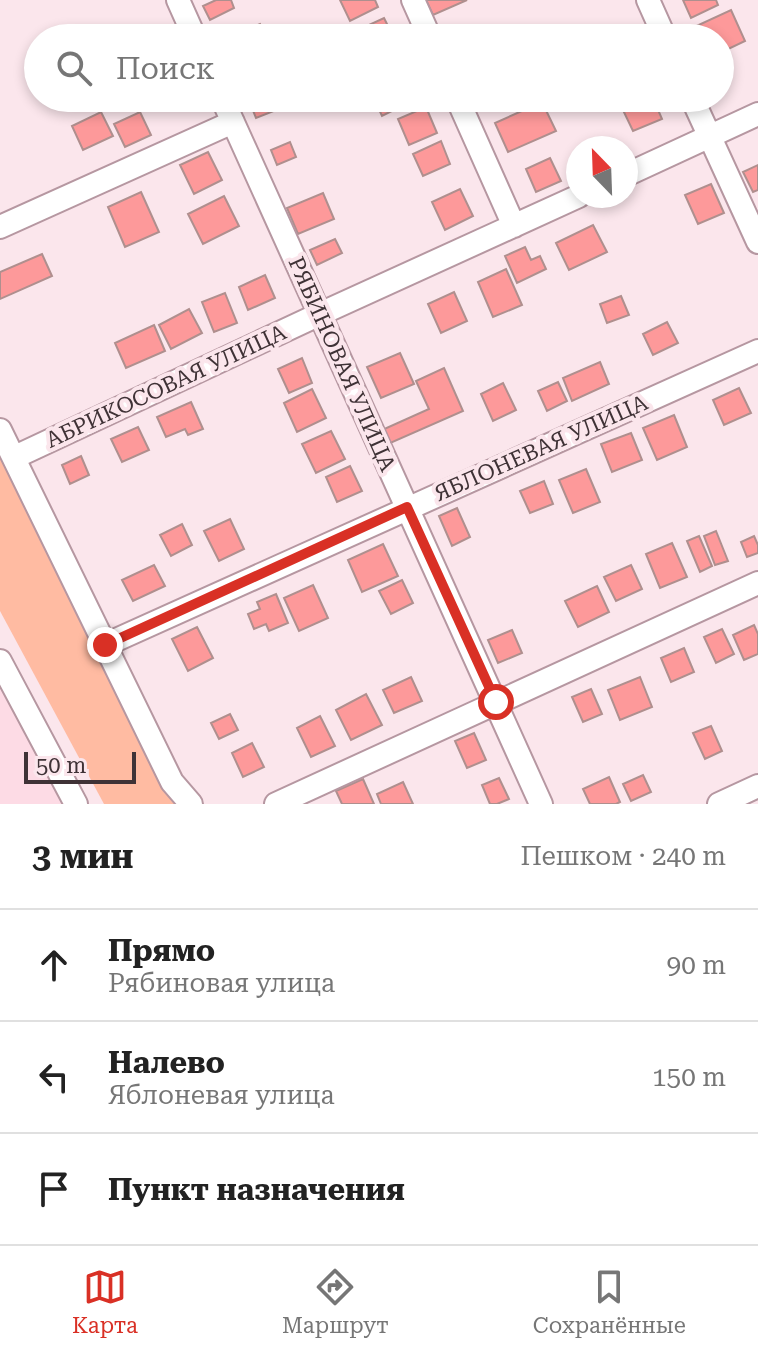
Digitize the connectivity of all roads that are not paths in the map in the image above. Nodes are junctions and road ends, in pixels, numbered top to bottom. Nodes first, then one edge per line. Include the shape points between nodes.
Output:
1 (413, 0) edge
2 (648, 0) edge
3 (186, 3) edge
4 (191, 24) edge
5 (424, 24) edge
6 (659, 24) edge
7 (228, 112) edge
8 (463, 112) edge
9 (698, 112) edge
10 (758, 114) edge
11 (233, 122) junction
12 (709, 137) junction
13 (638, 170) edge
14 (566, 202) edge
15 (514, 226) junction
16 (0, 227) edge
17 (758, 242) edge
18 (320, 314) junction
19 (758, 351) edge
20 (0, 430) edge
21 (15, 457) junction
22 (407, 507) junction
23 (758, 583) edge
24 (105, 645) junction
25 (0, 661) edge
26 (496, 702) junction
27 (758, 786) edge
28 (76, 804) edge
29 (191, 804) edge
30 (276, 804) edge
31 (541, 804) edge
32 (719, 804) edge

1 - 5 street
2 - 6 street
3 - 4 street
7 - 11 street, РЯБИНОВАЯ УЛИЦА
8 - 15 street
9 - 12 street
10 - 12 street
11 - 16 street
11 - 18 street, РЯБИНОВАЯ УЛИЦА
12 - 13 street
12 - 17 street
14 - 15 street, АБРИКОСОВАЯ УЛИЦА
15 - 18 street, АБРИКОСОВАЯ УЛИЦА
18 - 21 street, АБРИКОСОВАЯ УЛИЦА
18 - 22 street, РЯБИНОВАЯ УЛИЦА
19 - 22 street, ЯБЛОНЕВАЯ УЛИЦА
20 - 21 street
21 - 24 street
22 - 24 street, ЯБЛОНЕВАЯ УЛИЦА
22 - 26 street, РЯБИНОВАЯ УЛИЦА
23 - 26 street
24 - 29 street via 172,782
25 - 28 street
26 - 30 street
26 - 31 street, РЯБИНОВАЯ УЛИЦА
27 - 32 street

